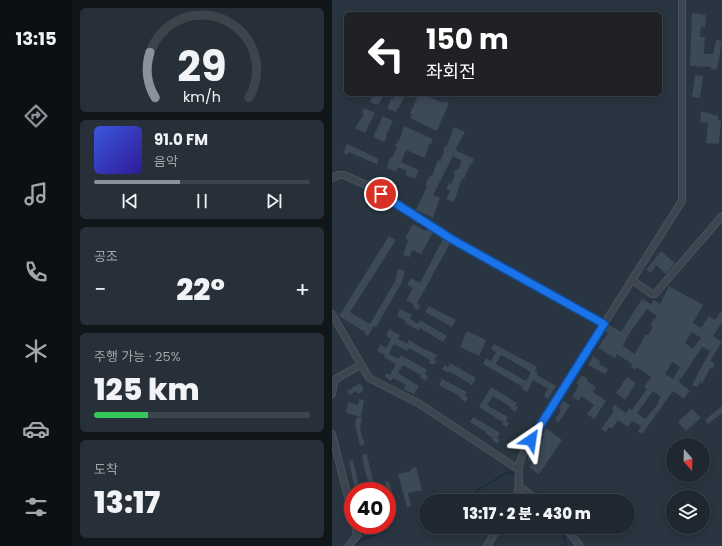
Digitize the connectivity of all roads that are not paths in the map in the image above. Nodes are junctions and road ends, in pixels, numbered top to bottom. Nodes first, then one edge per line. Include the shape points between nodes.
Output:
1 (682, 0) edge
2 (332, 178) edge
3 (722, 216) edge
4 (632, 280) junction
5 (332, 314) edge
6 (604, 324) junction
7 (360, 365) junction
8 (332, 394) edge
9 (332, 434) edge
10 (518, 469) junction
11 (344, 482) edge
12 (520, 487) junction
13 (517, 494) edge
14 (530, 494) edge
15 (357, 534) edge
16 (494, 534) edge
17 (571, 534) edge
18 (349, 546) edge
19 (487, 546) edge
20 (580, 546) edge

1 - 4 street via 683,199
2 - 6 street via 339,174 344,175 371,187 453,240
3 - 4 street via 654,294
4 - 6 street
5 - 7 street
6 - 10 street via 522,456
7 - 8 street via 336,379
7 - 10 street via 369,378 418,403
9 - 11 street
10 - 12 street
12 - 13 street
12 - 14 street
15 - 18 street
16 - 19 street
17 - 20 street

